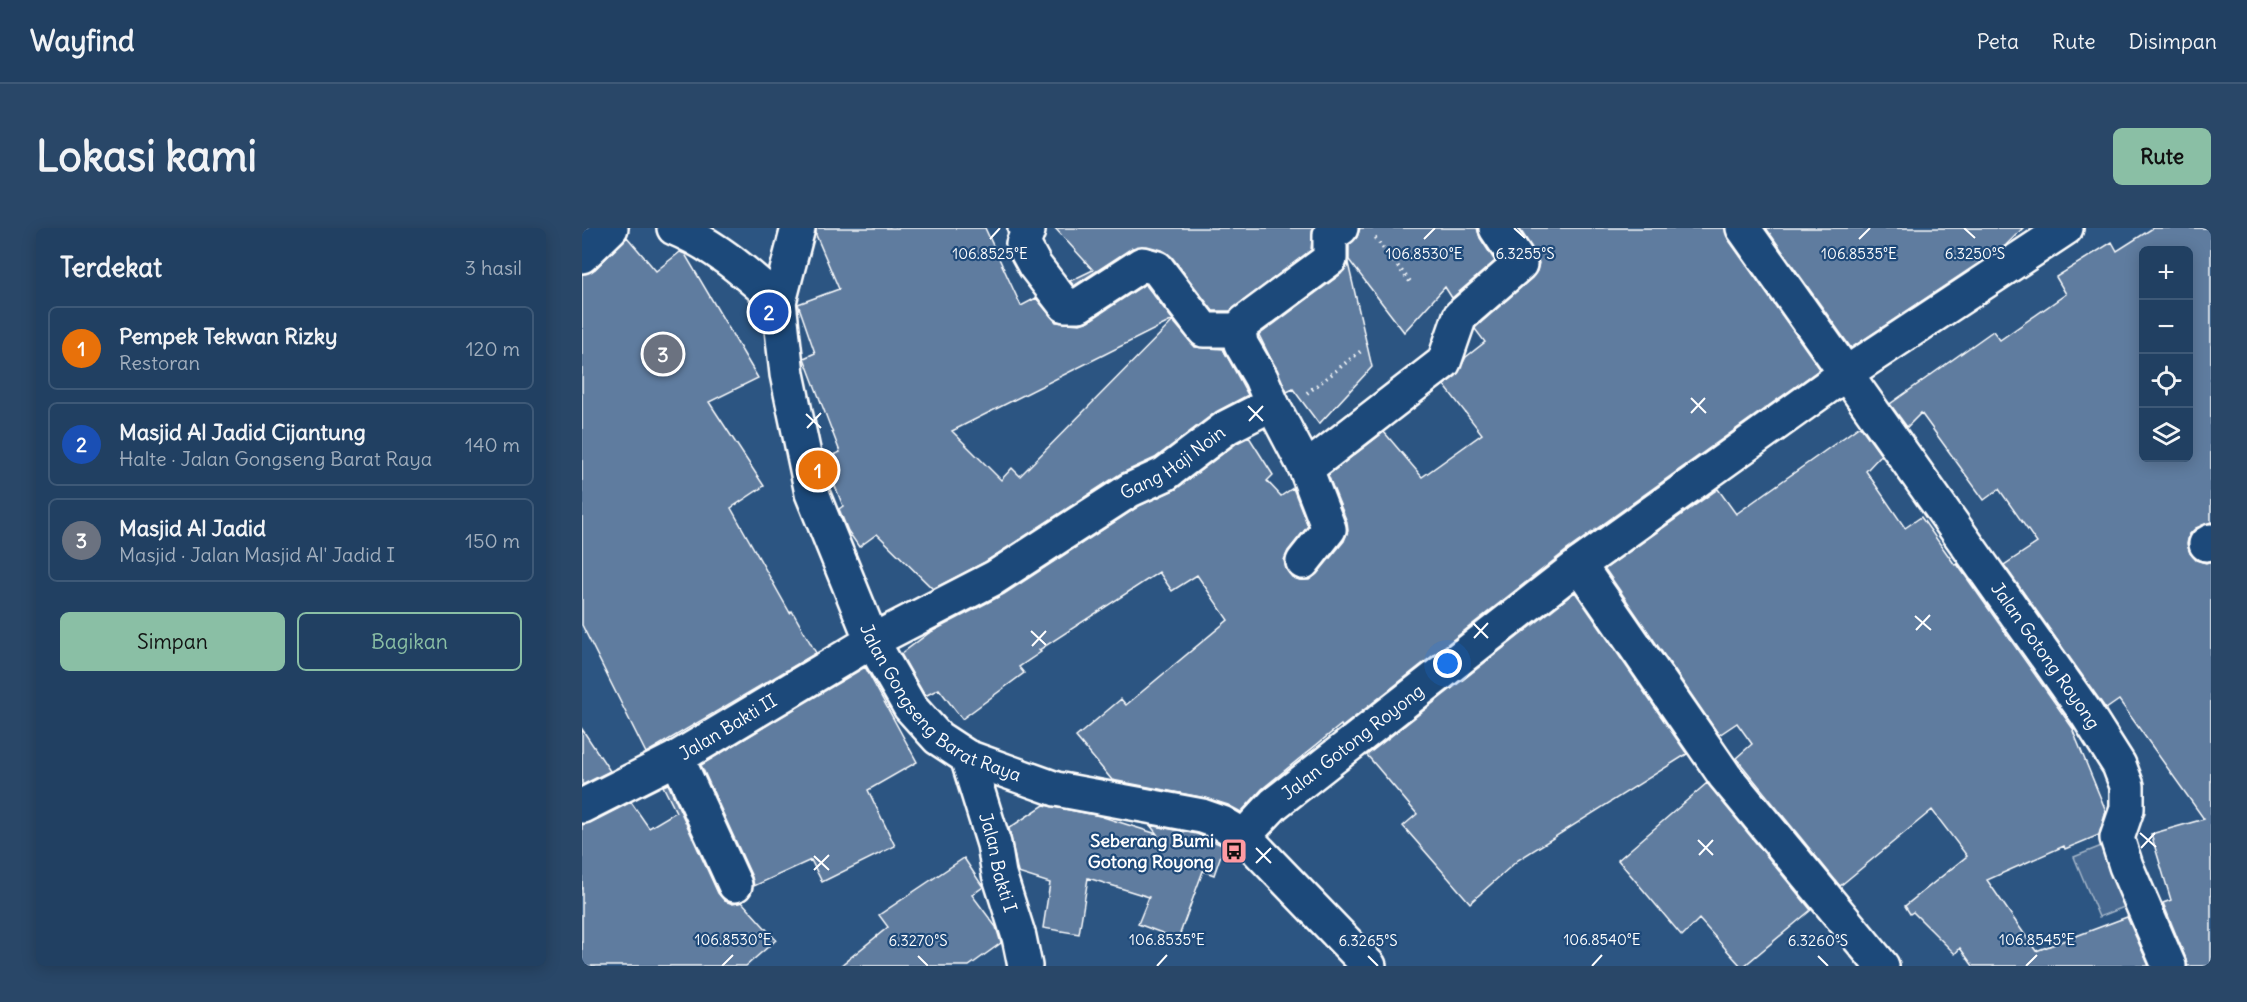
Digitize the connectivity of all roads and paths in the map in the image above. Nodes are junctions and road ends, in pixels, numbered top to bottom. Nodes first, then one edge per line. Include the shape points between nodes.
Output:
1 (611, 228) edge
2 (674, 228) edge
3 (798, 228) edge
4 (1025, 228) edge
5 (1341, 228) edge
6 (1496, 228) edge
7 (1743, 228) edge
8 (2066, 228) edge
9 (1373, 236) dead end
10 (582, 256) edge
11 (1412, 284) dead end
12 (779, 302) junction
13 (1239, 330) junction
14 (1361, 351) dead end
15 (1845, 374) junction
16 (1275, 410) junction
17 (1306, 469) junction
18 (1303, 562) dead end
19 (1579, 565) junction
20 (872, 641) junction
21 (967, 757) junction
22 (676, 758) junction
23 (582, 806) edge
24 (1244, 836) junction
25 (735, 885) dead end
26 (1025, 966) edge
27 (1369, 966) edge
28 (1882, 966) edge
29 (2169, 966) edge

1 - 10 street
2 - 12 street via 731,260
3 - 12 street, Jalan Gongseng Barat Raya
4 - 13 street via 1028,231 1023,244 1065,305 1079,305 1142,264 1156,268 1204,330
5 - 13 street via 1330,236 1330,259
6 - 17 street via 1520,264 1460,315 1444,362
7 - 15 street, Jalan Gotong Royong
8 - 15 street, Jalan Gotong Royong
9 - 11 path
12 - 20 street, Jalan Gongseng Barat Raya via 787,374 812,493
13 - 16 street via 1241,345
14 - 16 path
15 - 19 street, Jalan Gotong Royong
15 - 29 street, Jalan Gotong Royong via 2119,765 2127,786 2127,809 2117,838
16 - 17 street
16 - 20 street, Gang Haji Noin via 1227,427 1165,474 1130,490 993,578
17 - 18 street via 1329,529
19 - 24 street, Jalan Gotong Royong via 1274,804
19 - 28 street via 1725,776
20 - 21 street, Jalan Gongseng Barat Raya via 910,707 938,738
20 - 22 street, Jalan Bakti II
21 - 24 street, Jalan Gongseng Barat Raya via 1056,789 1202,816
21 - 26 street, Jalan Bakti I
22 - 23 street, Jalan Bakti II
22 - 25 street
24 - 27 street, Jalan Gongseng Barat Raya

